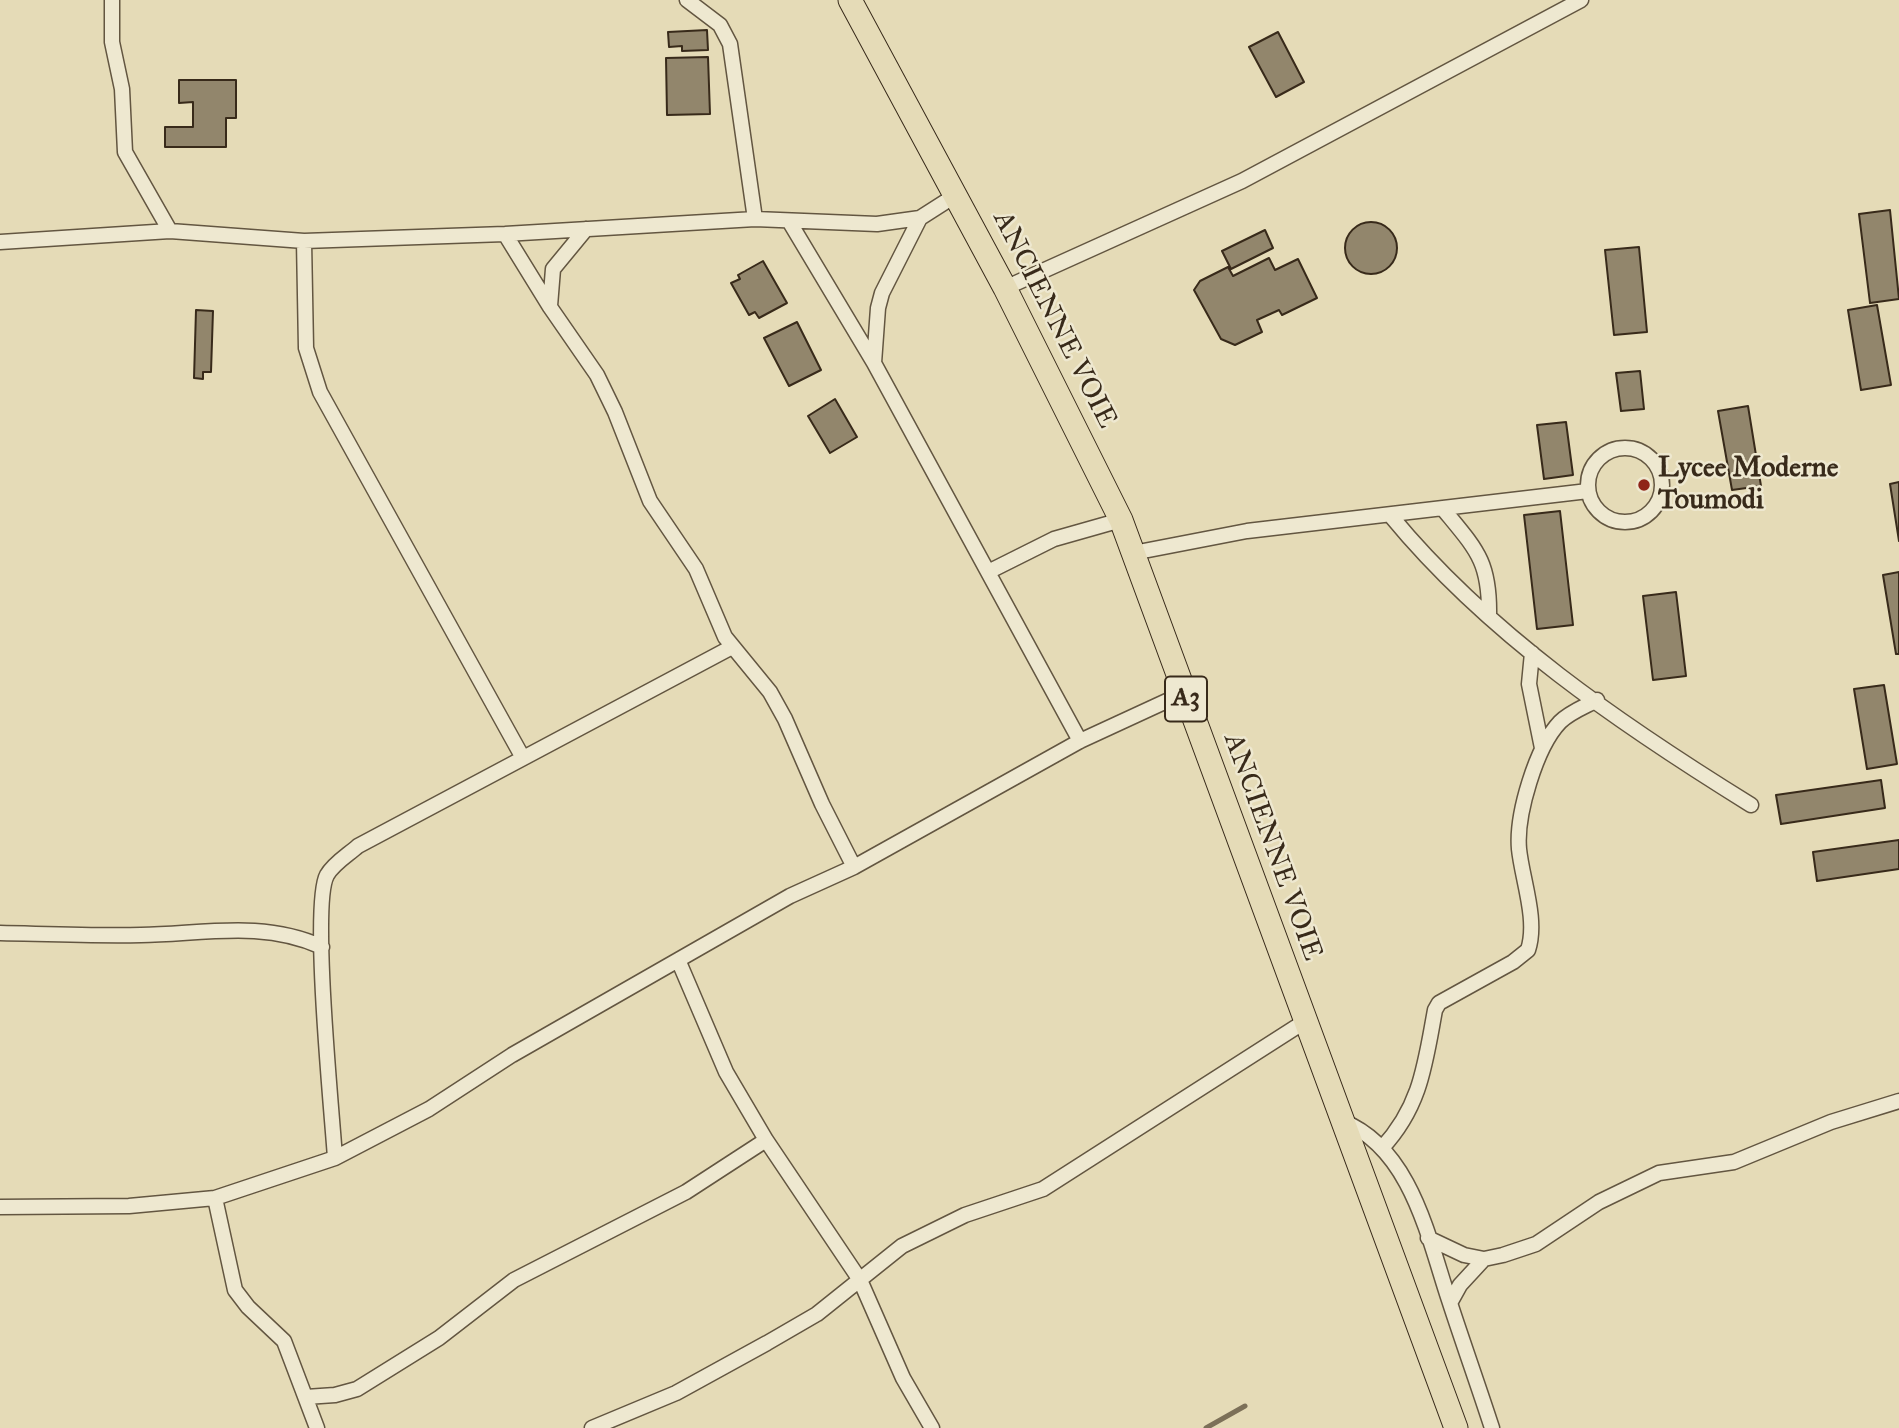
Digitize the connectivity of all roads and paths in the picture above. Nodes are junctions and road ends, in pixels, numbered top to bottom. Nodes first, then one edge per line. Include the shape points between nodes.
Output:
1 (112, 0) edge
2 (687, 0) edge
3 (850, 0) edge
4 (1581, 0) edge
5 (956, 195) junction
6 (920, 218) junction
7 (755, 219) junction
8 (789, 221) junction
9 (586, 229) junction
10 (170, 232) junction
11 (505, 234) junction
12 (304, 241) junction
13 (0, 242) edge
14 (1005, 288) junction
15 (550, 307) junction
16 (874, 363) junction
17 (1588, 491) junction
18 (1444, 510) junction
19 (1391, 516) junction
20 (1121, 520) junction
21 (1133, 553) junction
22 (988, 572) junction
23 (1489, 617) junction
24 (732, 647) junction
25 (1532, 653) junction
26 (1184, 693) junction
27 (1597, 700) junction
28 (1080, 741) junction
29 (1542, 748) junction
30 (523, 758) junction
31 (1751, 805) dead end
32 (853, 867) junction
33 (0, 933) edge
34 (322, 947) junction
35 (679, 962) junction
36 (1304, 1022) junction
37 (1899, 1101) edge
38 (1342, 1121) junction
39 (766, 1140) junction
40 (1382, 1148) junction
41 (335, 1157) junction
42 (215, 1199) junction
43 (0, 1207) edge
44 (1428, 1237) junction
45 (1484, 1259) junction
46 (860, 1280) junction
47 (1450, 1303) junction
48 (306, 1397) junction
49 (317, 1428) edge
50 (592, 1428) edge
51 (932, 1428) edge
52 (1456, 1428) edge
53 (1492, 1428) edge

1 - 10 street via 112,42 122,89 125,152
2 - 7 street via 720,25 730,44
3 - 5 main road, ANCIENNE VOIE / A3
4 - 14 street via 1242,181
5 - 6 street
5 - 14 main road, ANCIENNE VOIE / A3
6 - 8 street via 877,224
6 - 16 street via 882,293
7 - 8 street
7 - 9 street
8 - 16 street
9 - 11 street
9 - 15 street via 553,270
10 - 12 street
10 - 13 street
11 - 12 street
11 - 15 street
12 - 30 street via 306,348 320,392
14 - 20 main road, ANCIENNE VOIE / A3
15 - 24 street via 597,375 650,501 696,569
16 - 22 street
17 - 17 street via 1594,506 1607,518 1623,523 1653,511 1661,496 1662,480 1656,464 1644,453 1611,450 1590,474
17 - 18 street
18 - 19 street
18 - 23 street via 1483,561 1490,586
19 - 21 street via 1247,531
19 - 23 street via 1421,553
20 - 21 main road, ANCIENNE VOIE / A3
20 - 22 street via 1054,539
21 - 26 main road, ANCIENNE VOIE / A3
22 - 28 street
23 - 25 street
24 - 30 street
24 - 32 street via 780,710
25 - 27 street
25 - 29 street via 1529,684
26 - 28 street
26 - 36 main road, ANCIENNE VOIE / A3
27 - 29 street via 1566,716
27 - 31 street via 1663,751
28 - 32 street
29 - 40 street via 1519,835 1529,917 1528,950 1439,1003 1417,1096 1402,1126
30 - 34 street via 358,846 336,863 322,894
32 - 35 street via 790,895
33 - 34 street via 114,936 254,930 285,933
34 - 41 street
35 - 39 street via 726,1072
35 - 41 street via 512,1055 429,1109
36 - 38 main road, ANCIENNE VOIE / A3
36 - 46 street via 1051,1184 965,1215 902,1246
37 - 45 street via 1831,1122 1734,1162 1659,1173 1600,1202 1536,1244
38 - 40 street
38 - 52 main road, ANCIENNE VOIE / A3
39 - 46 street
39 - 48 street via 686,1192 514,1280 439,1338 356,1389
40 - 44 street via 1412,1194
41 - 42 street
42 - 43 street via 129,1206
42 - 48 street via 235,1290 284,1341
44 - 45 street via 1464,1255
44 - 47 street
45 - 47 street
46 - 50 street via 817,1314 767,1343 676,1393
46 - 51 street via 903,1378
47 - 53 street
48 - 49 street

